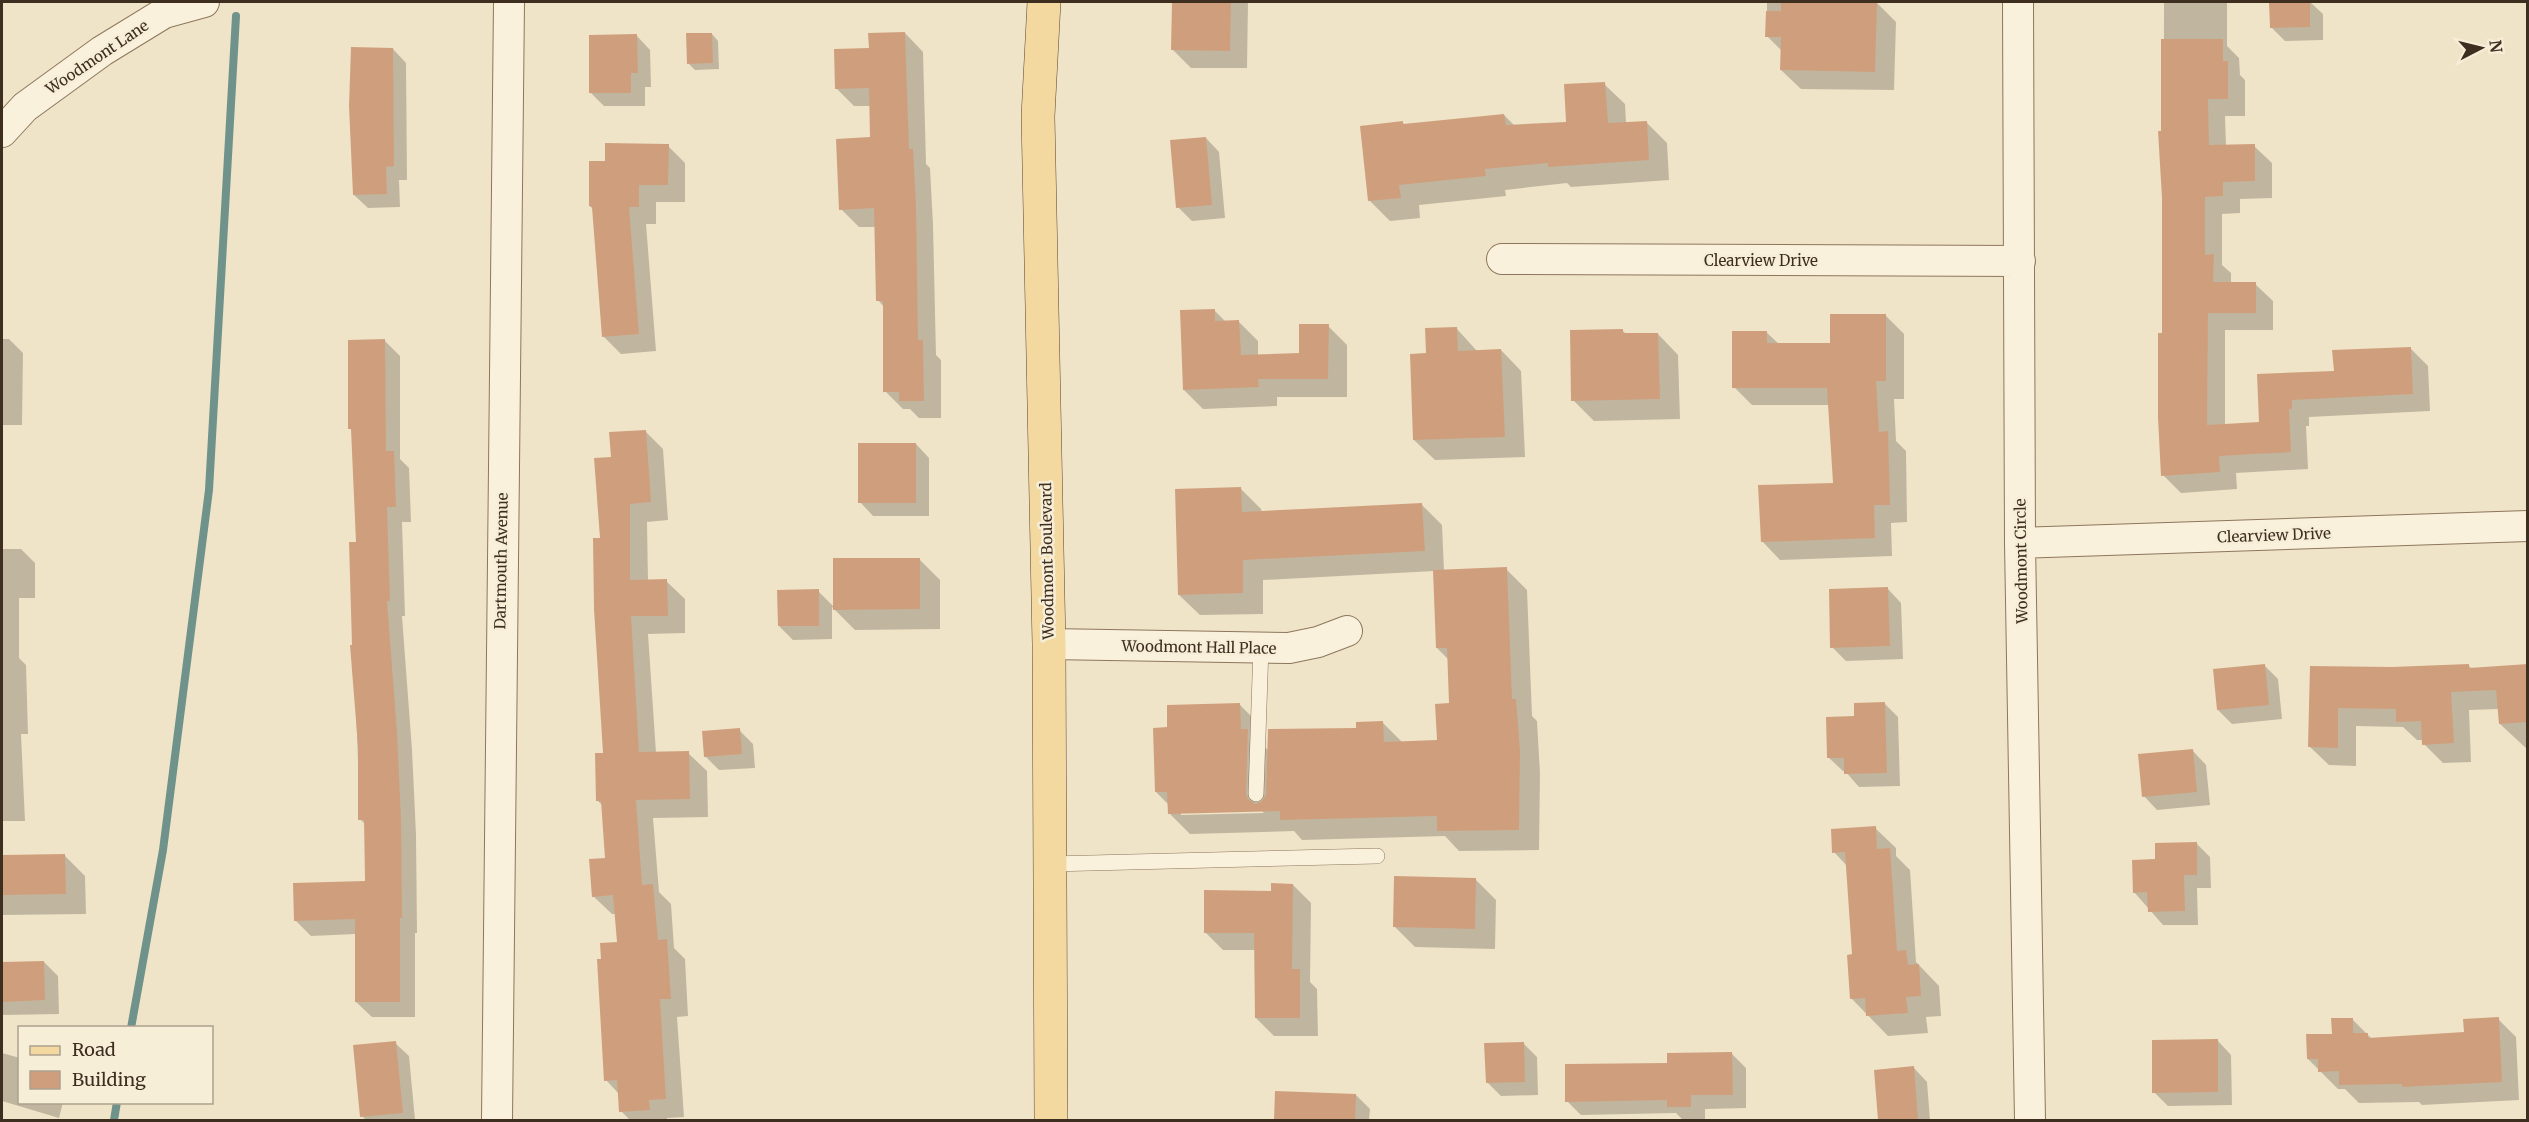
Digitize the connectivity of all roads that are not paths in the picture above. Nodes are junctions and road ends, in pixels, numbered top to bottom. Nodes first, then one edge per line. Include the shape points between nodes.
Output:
1 (204, 2) edge
2 (509, 2) edge
3 (1044, 2) edge
4 (2018, 2) edge
5 (2, 132) edge
6 (1502, 259) dead end
7 (2020, 261) junction
8 (2528, 526) edge
9 (2020, 543) junction
10 (1347, 631) dead end
11 (1049, 644) junction
12 (1261, 647) junction
13 (1256, 794) dead end
14 (1377, 856) dead end
15 (1050, 864) junction
16 (497, 1120) edge
17 (1051, 1120) edge
18 (2030, 1120) edge

1 - 5 street, Woodmont Lane via 164,13 102,51 25,107
2 - 16 street, Dartmouth Avenue
3 - 11 main road, Woodmont Boulevard via 1038,116
4 - 7 street, Woodmont Circle
6 - 7 street, Clearview Drive
7 - 9 street, Woodmont Circle
8 - 9 street, Clearview Drive
9 - 18 street, Woodmont Circle
10 - 12 street, Woodmont Hall Place via 1289,648
11 - 12 street, Woodmont Hall Place
11 - 15 main road, Woodmont Boulevard
12 - 13 lane
14 - 15 lane
15 - 17 main road, Woodmont Boulevard

